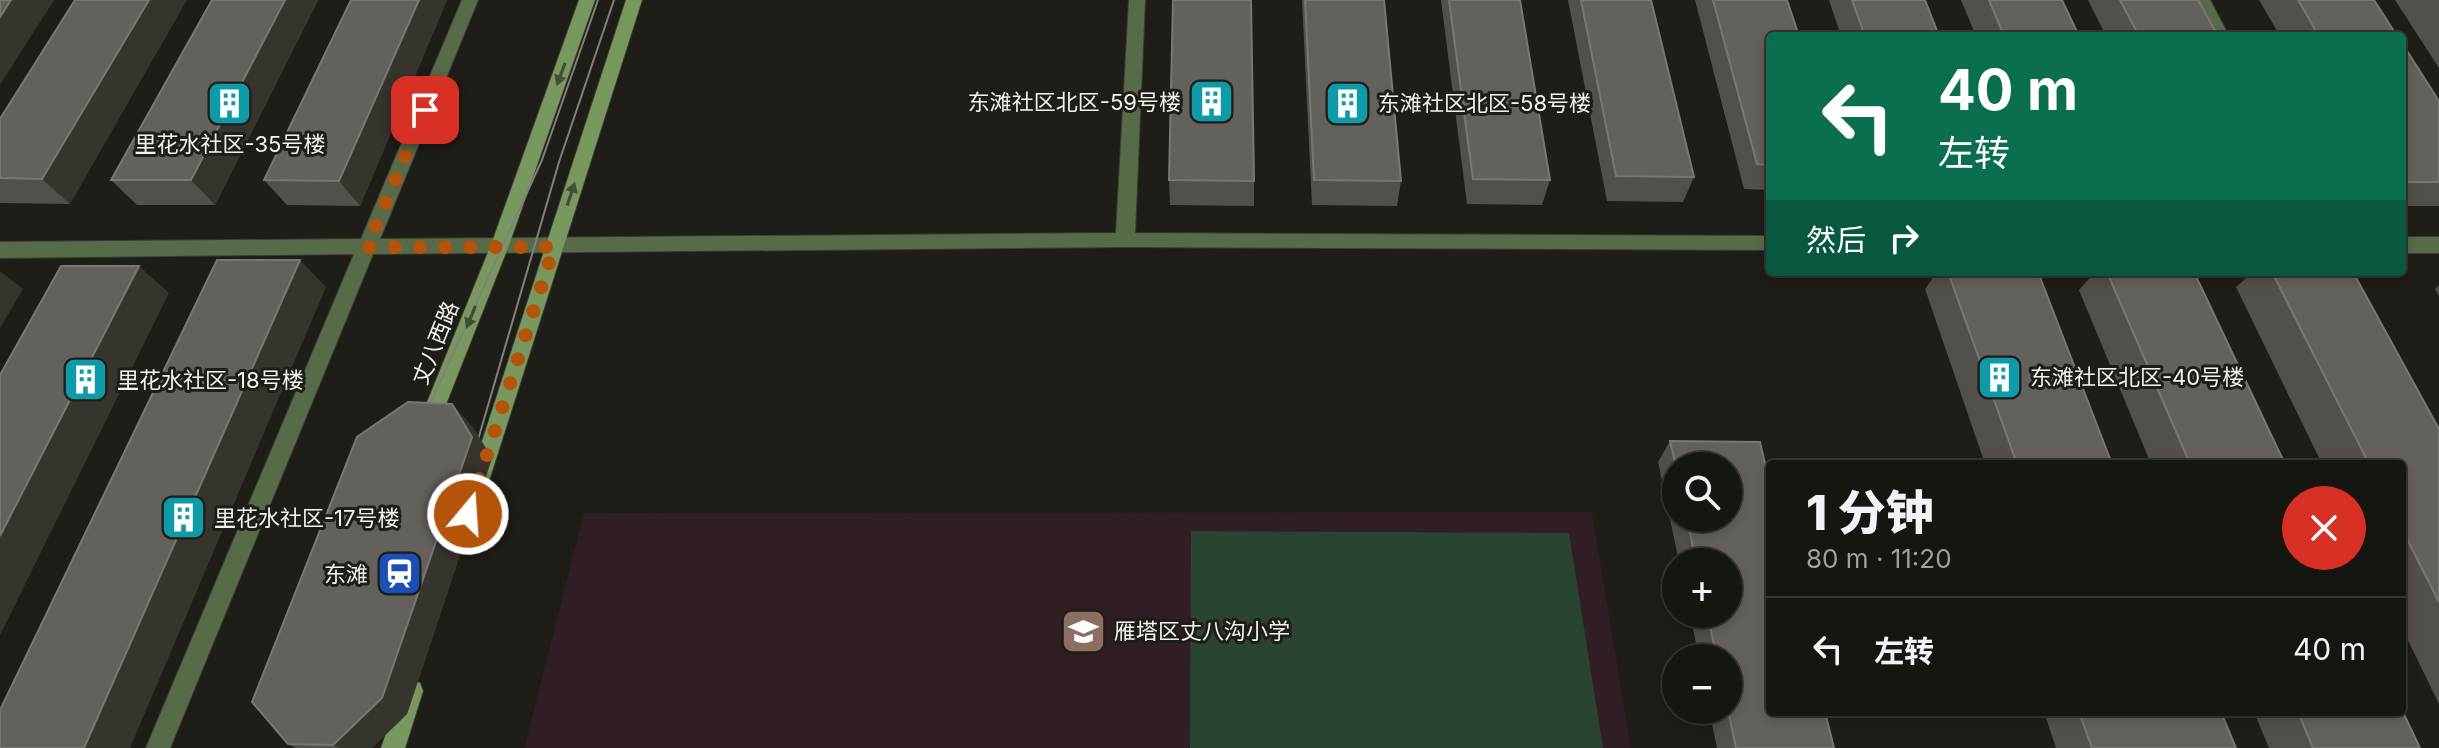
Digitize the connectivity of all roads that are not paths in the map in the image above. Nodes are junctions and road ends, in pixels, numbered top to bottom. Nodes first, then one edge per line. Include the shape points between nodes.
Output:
1 (470, 0) edge
2 (587, 0) edge
3 (634, 0) edge
4 (1137, 0) edge
5 (2202, 0) edge
6 (2219, 32) edge
7 (1125, 240) junction
8 (1766, 243) edge
9 (500, 245) junction
10 (2406, 245) edge
11 (2439, 245) edge
12 (367, 247) junction
13 (554, 247) junction
14 (0, 250) edge
15 (420, 446) edge
16 (473, 499) dead end
17 (417, 675) dead end
18 (158, 748) edge
19 (393, 748) edge

1 - 12 street
2 -> 9 main road, 丈八西路
13 -> 3 main road
4 - 7 street
5 - 6 street
7 - 8 street
7 - 13 street
9 - 12 street
9 - 13 street
9 -> 15 main road, 丈八西路
10 - 11 street
12 - 14 street
12 - 18 street
13 - 16 main road
17 - 19 main road

